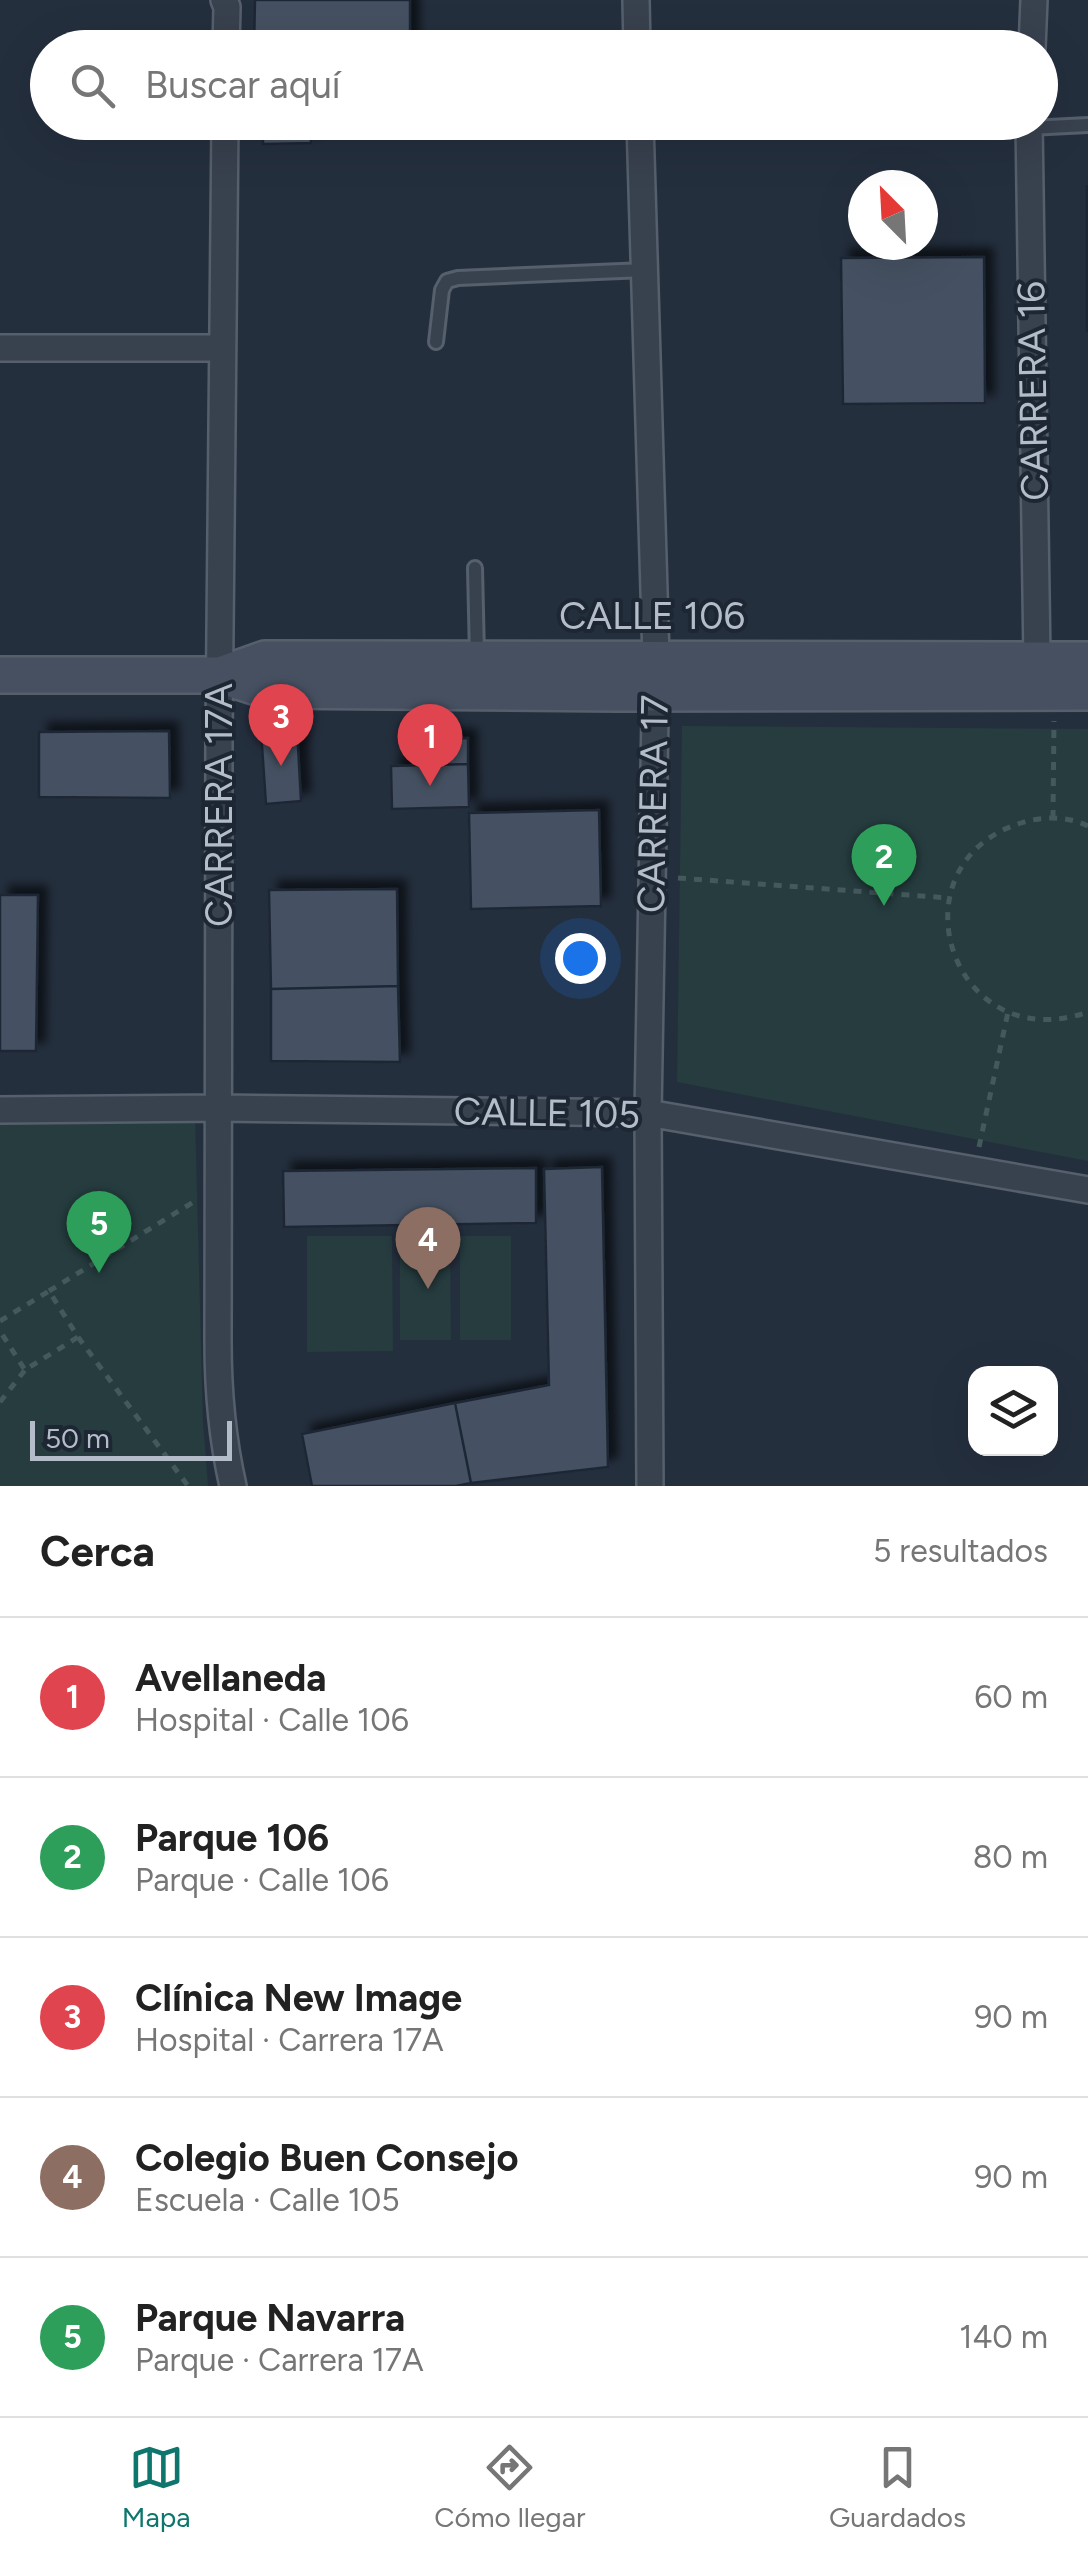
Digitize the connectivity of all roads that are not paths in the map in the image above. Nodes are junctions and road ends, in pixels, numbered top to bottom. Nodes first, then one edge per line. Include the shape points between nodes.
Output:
1 (224, 0) edge
2 (636, 0) edge
3 (1034, 0) edge
4 (226, 30) edge
5 (637, 30) edge
6 (1033, 30) edge
7 (1088, 124) edge
8 (1058, 125) edge
9 (225, 140) edge
10 (641, 140) edge
11 (1029, 140) edge
12 (646, 270) junction
13 (436, 342) dead end
14 (0, 348) edge
15 (222, 348) junction
16 (475, 568) dead end
17 (477, 659) junction
18 (1038, 660) junction
19 (1088, 660) edge
20 (0, 675) edge
21 (220, 675) junction
22 (656, 676) junction
23 (1088, 692) edge
24 (219, 1108) junction
25 (0, 1110) edge
26 (648, 1113) junction
27 (1088, 1190) edge
28 (233, 1486) edge
29 (650, 1486) edge

1 - 4 street
2 - 5 street
3 - 6 street
7 - 8 lane
9 - 15 street, CARRERA 17A
10 - 12 street, CARRERA 17
11 - 18 street, CARRERA 16
12 - 13 lane via 448,281
12 - 22 street, CARRERA 17
14 - 15 street
15 - 21 street, CARRERA 17A
16 - 17 lane
17 - 21 main road, CALLE 106 via 264,659
17 - 22 main road, CALLE 106
18 - 19 main road, CALLE 106
18 - 22 main road, CALLE 106
20 - 21 main road, CALLE 106
21 - 22 main road, CALLE 106 via 266,690
21 - 24 street, CARRERA 17A
22 - 23 main road, CALLE 106
22 - 26 street, CARRERA 17
24 - 25 street, CALLE 105
24 - 26 street, CALLE 105
24 - 28 street, CARRERA 17A via 218,1396
26 - 27 street, CALLE 105
26 - 29 street, CARRERA 17

